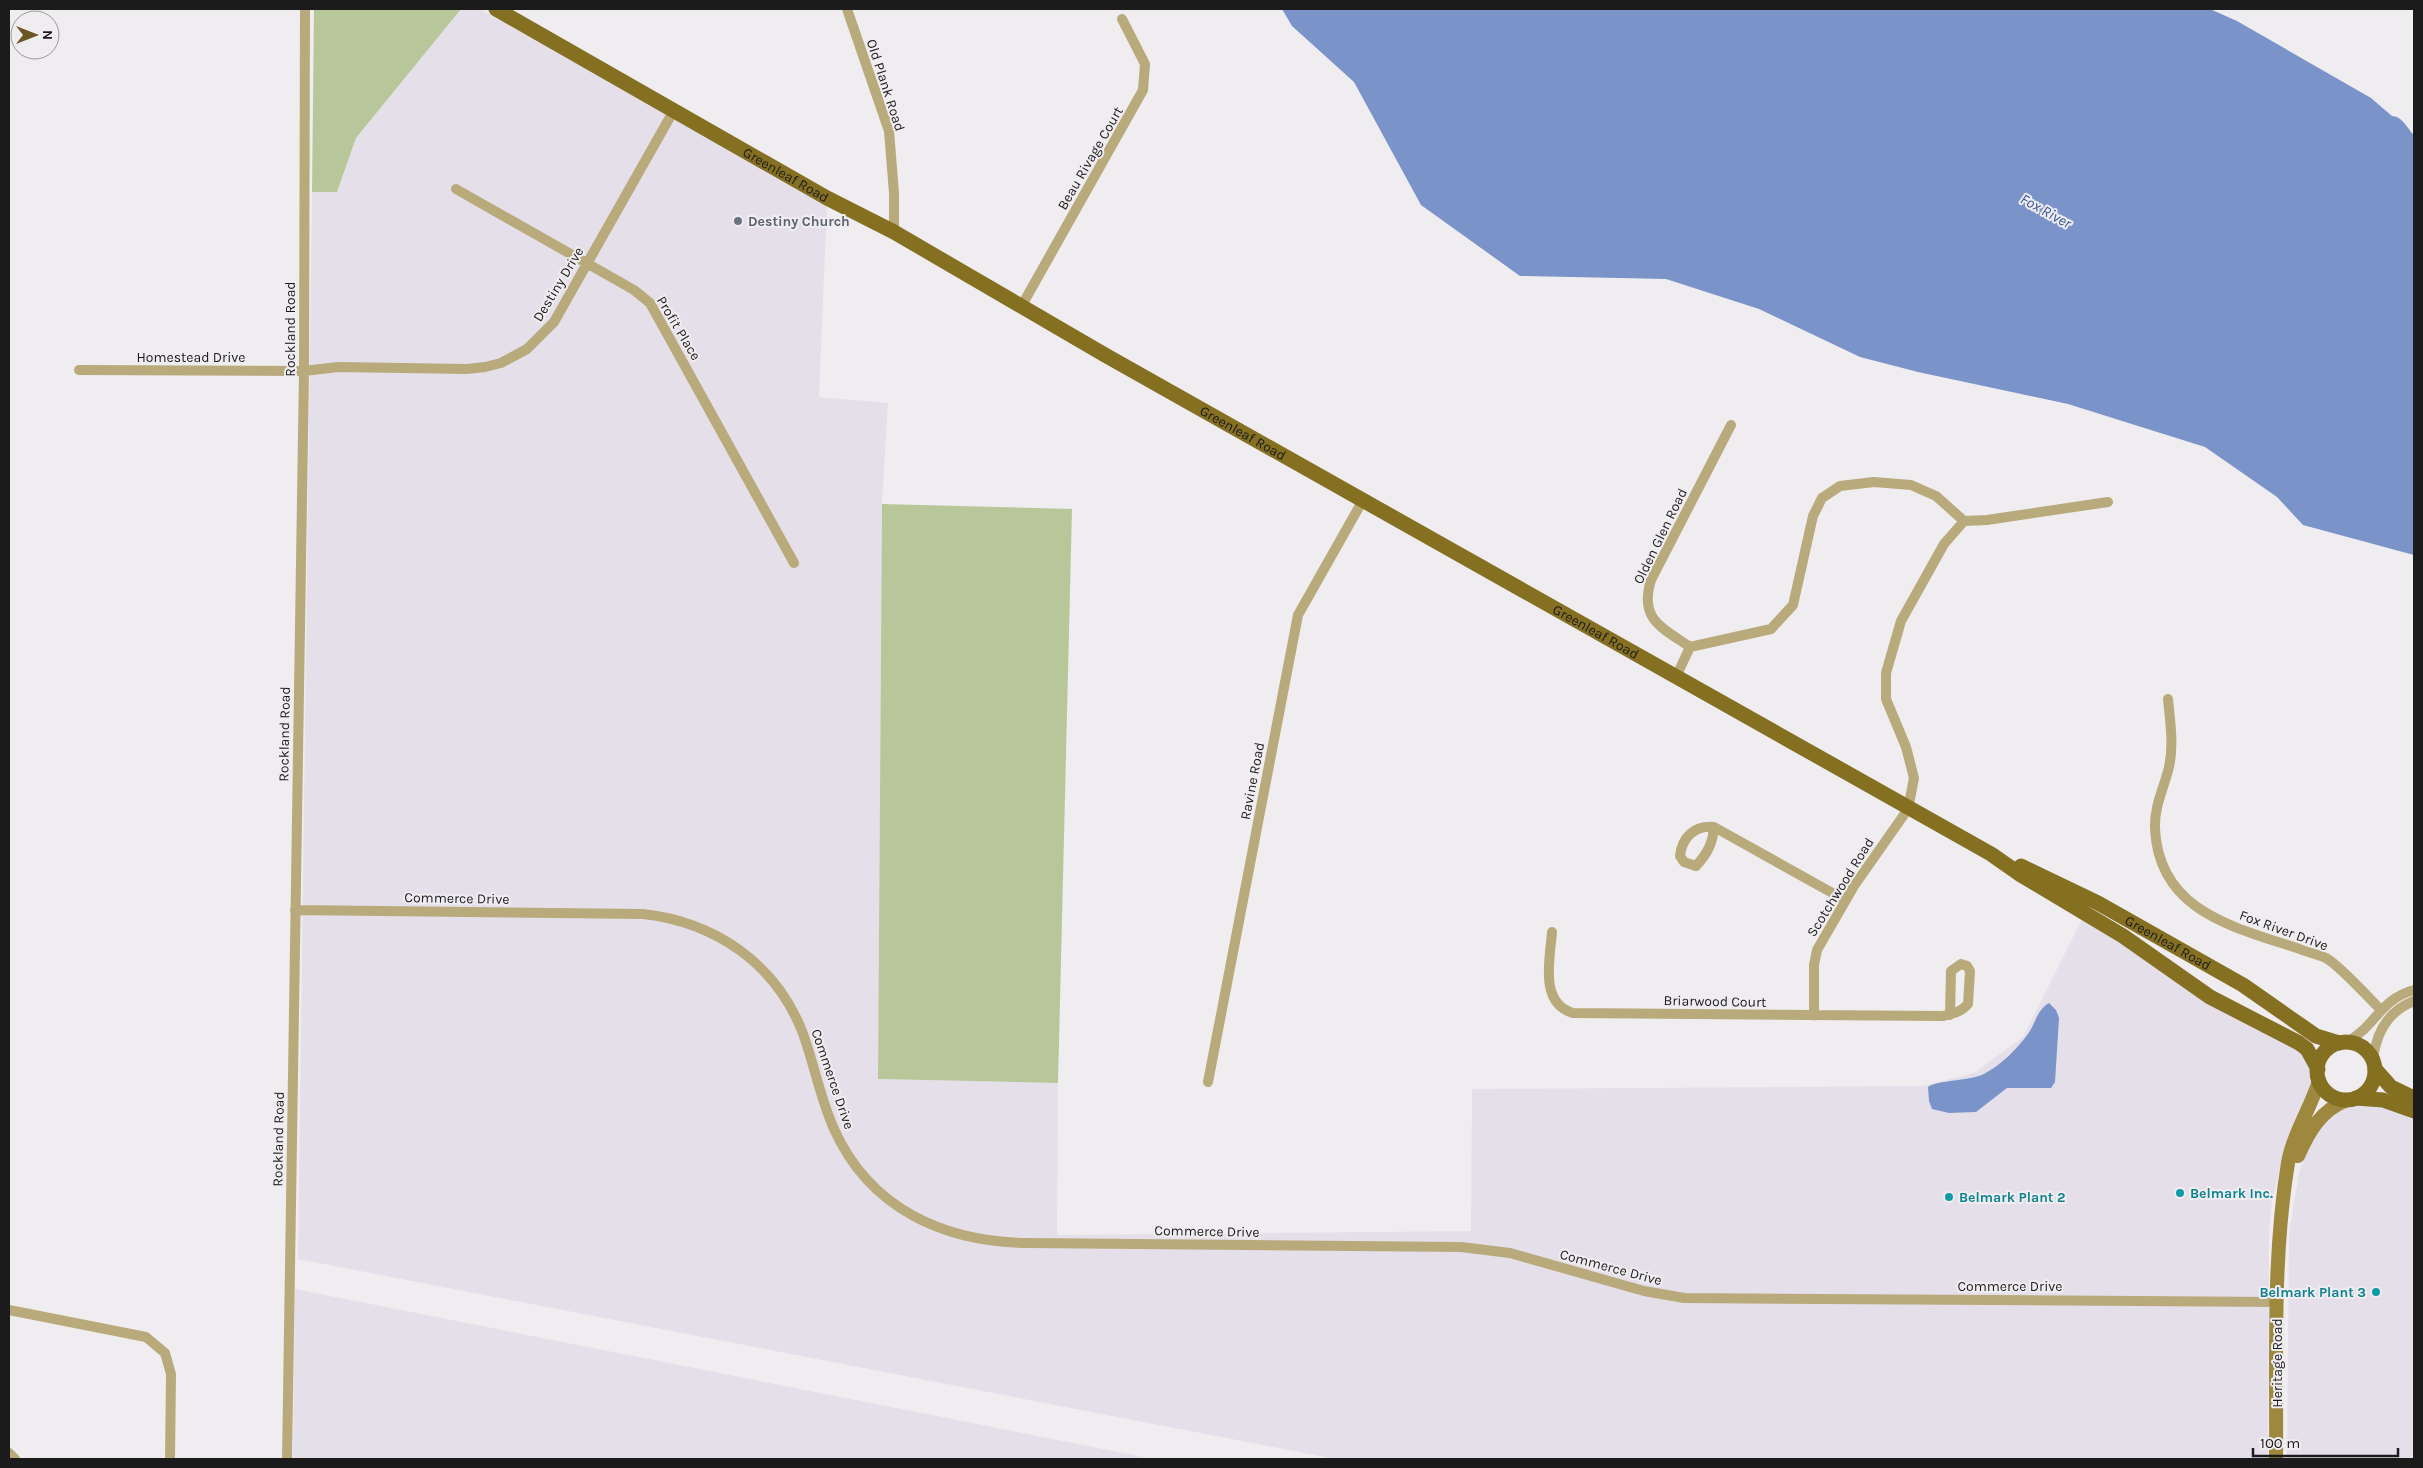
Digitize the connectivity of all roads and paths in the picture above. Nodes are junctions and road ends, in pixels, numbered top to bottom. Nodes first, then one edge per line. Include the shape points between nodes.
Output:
1 (305, 9) edge
2 (496, 9) edge
3 (847, 9) edge
4 (1122, 19) dead end
5 (674, 110) junction
6 (456, 189) dead end
7 (894, 232) junction
8 (587, 264) junction
9 (1021, 307) junction
10 (79, 370) dead end
11 (304, 371) junction
12 (1731, 425) dead end
13 (1363, 500) junction
14 (2108, 502) dead end
15 (1964, 521) junction
16 (794, 564) dead end
17 (1690, 647) junction
18 (1676, 677) junction
19 (2168, 699) dead end
20 (1908, 809) junction
21 (1714, 827) dead end
22 (1991, 854) junction
23 (1845, 900) junction
24 (295, 910) junction
25 (1552, 932) dead end
26 (2414, 990) edge
27 (2414, 1001) edge
28 (2381, 1010) junction
29 (1950, 1015) dead end
30 (1814, 1016) junction
31 (2343, 1042) junction
32 (2374, 1065) junction
33 (2318, 1075) junction
34 (1208, 1082) dead end
35 (2414, 1098) edge
36 (2352, 1099) junction
37 (2414, 1111) edge
38 (2287, 1176) junction
39 (2277, 1302) junction
40 (9, 1310) edge
41 (9, 1452) edge
42 (15, 1459) edge
43 (170, 1459) edge
44 (287, 1459) edge
45 (2276, 1459) edge

1 - 11 street, Rockland Road
2 - 5 main road, Greenleaf Road
3 - 7 street, Old Plank Road via 889,131
4 - 9 street, Beau Rivage Court via 1145,64 1144,90
5 - 7 main road, Greenleaf Road via 827,198
5 - 8 street, Destiny Drive
6 - 8 street, Profit Place
7 - 9 main road, Greenleaf Road
8 - 11 street, Destiny Drive via 545,332 527,349 501,363 467,369 338,367
8 - 16 street, Profit Place via 642,295 654,308
9 - 13 main road, Greenleaf Road
10 - 11 street, Homestead Drive
11 - 24 street, Rockland Road
12 - 17 street, Olden Glen Road via 1651,580 1646,596 1648,610 1660,627
13 - 18 main road, Greenleaf Road
13 - 34 street, Ravine Road via 1298,615
14 - 15 street
15 - 17 street via 1936,496 1910,485 1874,482 1840,486 1822,498 1813,516 1793,605 1772,629
15 - 20 street via 1944,544 1901,621 1886,673 1886,699 1906,747 1914,778
17 - 18 street
18 - 20 main road, Greenleaf Road
19 - 28 street, Fox River Drive via 2171,759 2156,813 2157,847 2165,871 2193,906 2220,922 2327,959
20 - 22 main road, Greenleaf Road
20 - 23 street, Scotchwood Road
21 - 23 street
22 - 31 main road, Greenleaf Road via 2098,903 2243,985 2316,1036
22 - 33 main road, Greenleaf Road via 2123,936 2210,997 2299,1043 2307,1049
23 - 30 street, Scotchwood Road via 1817,950
24 - 39 street, Commerce Drive via 643,914 680,920 717,935 759,966 786,998 802,1033 834,1129 867,1178 918,1219 980,1240 1461,1247 1510,1254 1644,1291 1684,1298
24 - 44 street, Rockland Road
25 - 30 street, Briarwood Court via 1550,990 1556,1003 1568,1012
26 - 28 street via 2396,997
27 - 32 street via 2402,1006 2384,1024 2378,1037
28 - 31 street via 2361,1035
29 - 30 street, Briarwood Court
31 - 32 main road via 2362,1047
31 - 33 main road via 2323,1054
32 - 35 main road via 2391,1087
32 - 36 main road via 2370,1086
33 - 36 main road via 2330,1095
33 - 38 main road, Heritage Road via 2312,1103 2293,1145
36 - 37 main road via 2383,1100
36 - 38 main road, Heritage Road via 2325,1111
38 - 39 main road, Heritage Road via 2279,1227
39 - 45 main road, Heritage Road
40 - 43 street via 146,1337 165,1354 171,1374
41 - 42 street

